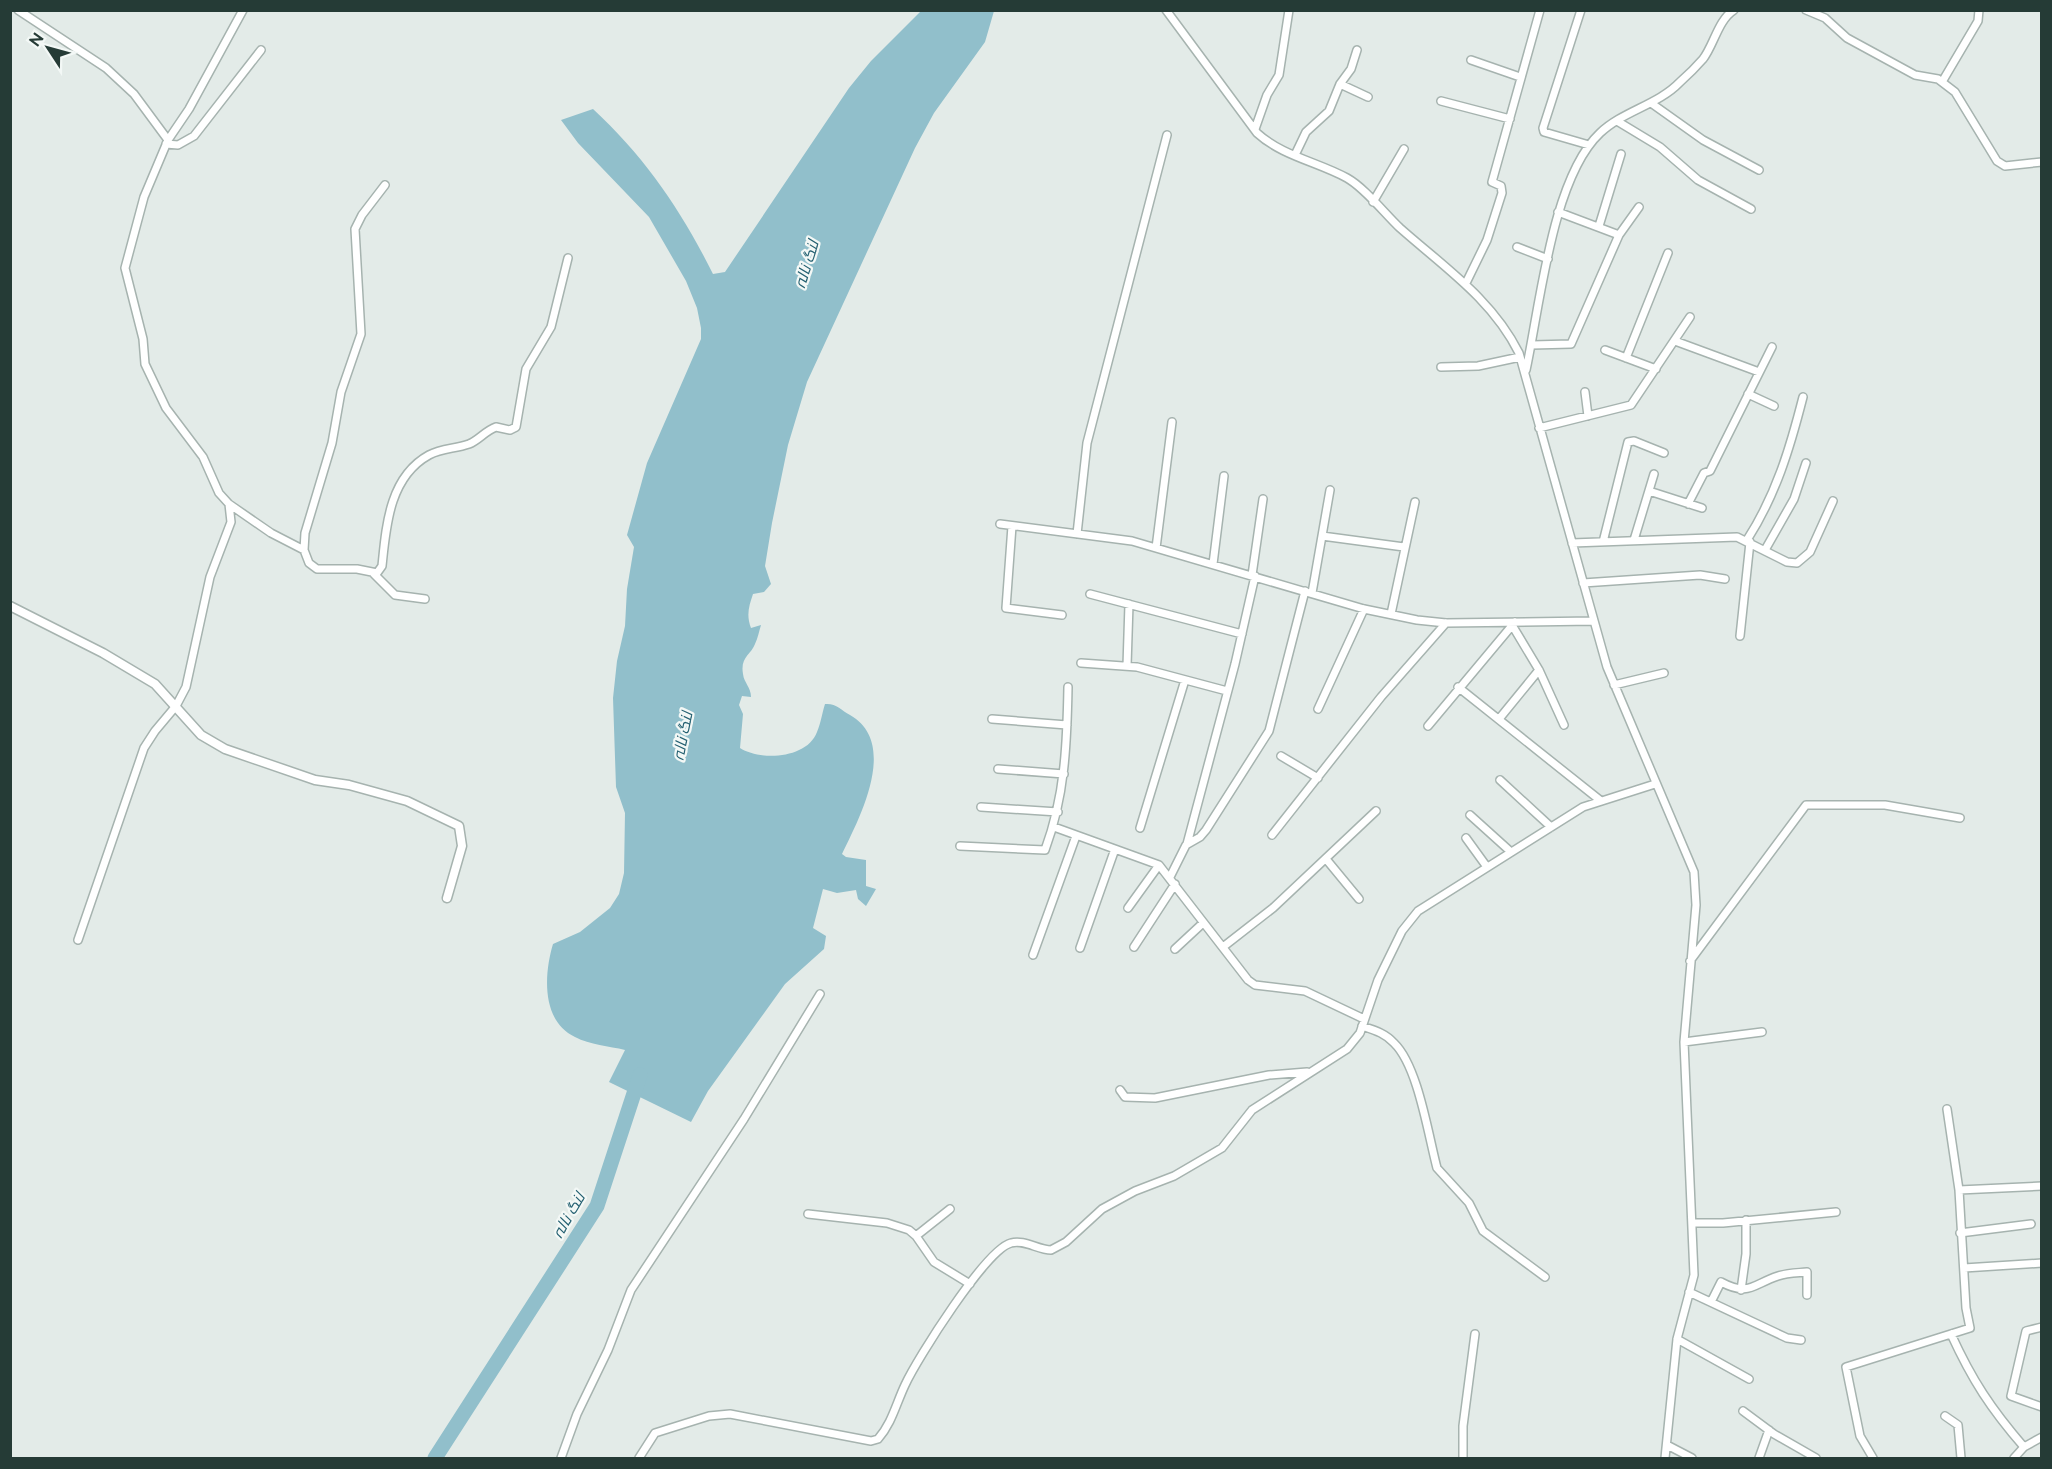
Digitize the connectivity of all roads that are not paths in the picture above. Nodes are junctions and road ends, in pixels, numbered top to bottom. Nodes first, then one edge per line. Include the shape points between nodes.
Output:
1 (18, 10) edge
2 (243, 10) edge
3 (1166, 10) edge
4 (1289, 10) edge
5 (1540, 10) edge
6 (1581, 10) edge
7 (1734, 10) edge
8 (1806, 10) edge
9 (1979, 10) edge
10 (1727, 13) edge
11 (261, 50) dead end
12 (1357, 50) dead end
13 (1471, 60) dead end
14 (1520, 77) junction
15 (1942, 82) junction
16 (1340, 84) junction
17 (1368, 97) dead end
18 (1441, 101) dead end
19 (1651, 103) junction
20 (1510, 119) junction
21 (1617, 121) junction
22 (1254, 129) junction
23 (1167, 135) dead end
24 (167, 142) junction
25 (1589, 145) junction
26 (1404, 149) dead end
27 (1621, 154) dead end
28 (1295, 155) junction
29 (2042, 162) edge
30 (1759, 170) dead end
31 (385, 185) dead end
32 (1373, 202) junction
33 (1639, 207) dead end
34 (1751, 208) dead end
35 (1558, 212) junction
36 (1599, 226) junction
37 (1619, 235) junction
38 (1517, 247) dead end
39 (1668, 253) dead end
40 (568, 258) dead end
41 (1548, 258) junction
42 (1466, 284) junction
43 (1690, 317) dead end
44 (1675, 340) junction
45 (1532, 345) junction
46 (1772, 347) dead end
47 (1605, 350) dead end
48 (1520, 357) junction
49 (1626, 358) junction
50 (1441, 367) dead end
51 (1656, 369) junction
52 (1759, 372) junction
53 (1525, 373) junction
54 (1585, 392) dead end
55 (1748, 394) junction
56 (1803, 397) dead end
57 (1774, 406) dead end
58 (1588, 416) junction
59 (1172, 422) dead end
60 (1539, 428) junction
61 (1664, 453) dead end
62 (1806, 463) dead end
63 (1654, 474) dead end
64 (1224, 476) dead end
65 (1330, 490) dead end
66 (1649, 491) junction
67 (1263, 499) dead end
68 (1833, 501) dead end
69 (1415, 502) dead end
70 (229, 504) junction
71 (1688, 504) junction
72 (1702, 508) dead end
73 (1000, 524) dead end
74 (1012, 526) junction
75 (1077, 534) junction
76 (1322, 536) junction
77 (1634, 540) junction
78 (1748, 541) junction
79 (1603, 542) junction
80 (1572, 543) junction
81 (1404, 547) junction
82 (1156, 548) junction
83 (304, 550) junction
84 (1764, 550) junction
85 (1213, 564) junction
86 (374, 574) junction
87 (1254, 576) junction
88 (1725, 579) dead end
89 (1583, 583) junction
90 (1308, 592) junction
91 (1090, 594) dead end
92 (425, 599) dead end
93 (1129, 604) junction
94 (10, 606) edge
95 (1364, 609) junction
96 (1391, 614) junction
97 (1062, 615) dead end
98 (1594, 621) junction
99 (1446, 623) junction
100 (1514, 624) junction
101 (1242, 634) junction
102 (1740, 636) dead end
103 (1081, 663) dead end
104 (1128, 666) junction
105 (1539, 670) junction
106 (1664, 673) dead end
107 (1185, 680) junction
108 (1614, 686) junction
109 (1068, 687) dead end
110 (1458, 687) junction
111 (1227, 691) junction
112 (176, 706) junction
113 (1318, 709) dead end
114 (992, 719) dead end
115 (1499, 719) junction
116 (1067, 725) junction
117 (1564, 725) dead end
118 (1428, 726) dead end
119 (1281, 756) dead end
120 (998, 769) dead end
121 (1064, 774) junction
122 (1318, 778) junction
123 (1500, 780) dead end
124 (1655, 784) junction
125 (1601, 801) junction
126 (981, 807) dead end
127 (1376, 811) dead end
128 (1058, 812) junction
129 (1470, 815) dead end
130 (1960, 818) dead end
131 (1053, 827) junction
132 (1551, 827) junction
133 (1140, 828) dead end
134 (1272, 835) dead end
135 (1076, 836) junction
136 (1466, 838) dead end
137 (1186, 845) junction
138 (960, 846) dead end
139 (1115, 849) junction
140 (1510, 852) junction
141 (1326, 859) junction
142 (1159, 865) junction
143 (1487, 867) junction
144 (1170, 877) junction
145 (1175, 884) junction
146 (447, 898) dead end
147 (1359, 899) dead end
148 (1128, 908) dead end
149 (1203, 923) junction
150 (78, 940) dead end
151 (1134, 947) dead end
152 (1223, 947) junction
153 (1080, 948) dead end
154 (1176, 949) dead end
155 (1033, 955) dead end
156 (1690, 961) junction
157 (820, 994) dead end
158 (1363, 1022) junction
159 (1762, 1032) dead end
160 (1684, 1042) junction
161 (1310, 1071) junction
162 (1119, 1090) dead end
163 (1947, 1108) dead end
164 (2042, 1186) edge
165 (1959, 1190) junction
166 (950, 1209) dead end
167 (1836, 1212) dead end
168 (808, 1214) dead end
169 (1746, 1220) junction
170 (1694, 1223) junction
171 (2031, 1224) dead end
172 (1960, 1233) junction
173 (916, 1236) junction
174 (2042, 1263) edge
175 (1964, 1269) junction
176 (1545, 1277) dead end
177 (970, 1284) junction
178 (1741, 1290) junction
179 (1689, 1292) junction
180 (1808, 1295) dead end
181 (1710, 1302) junction
182 (2042, 1327) edge
183 (1475, 1334) dead end
184 (1951, 1334) junction
185 (1677, 1339) junction
186 (1801, 1340) dead end
187 (1749, 1379) dead end
188 (2042, 1407) edge
189 (1743, 1411) dead end
190 (1945, 1416) dead end
191 (1769, 1430) junction
192 (2042, 1437) edge
193 (1667, 1445) junction
194 (2024, 1447) junction
195 (561, 1458) edge
196 (639, 1458) edge
197 (1463, 1458) edge
198 (1665, 1458) edge
199 (1692, 1458) edge
200 (1759, 1458) edge
201 (1816, 1458) edge
202 (1873, 1458) edge
203 (1961, 1458) edge
204 (2014, 1458) edge

1 - 24 street via 106,68 134,94
2 - 24 street
3 - 22 street
4 - 22 street via 1279,75
5 - 14 street
6 - 25 street via 1543,128 1544,132
7 - 10 street
8 - 15 street via 1825,18 1847,38 1915,75
9 - 15 street via 1978,21
10 - 19 street via 1702,60
11 - 24 street via 200,130 186,142
12 - 16 street via 1351,69
13 - 14 street
14 - 20 street
15 - 29 street via 1955,92 1997,161 2005,166
16 - 17 street
16 - 28 street via 1329,111 1306,132
18 - 20 street
19 - 21 street
19 - 30 street via 1703,140
20 - 42 street via 1492,182 1501,186 1502,194 1487,240
21 - 25 street
21 - 34 street via 1653,142 1698,180
22 - 28 street via 1271,145
23 - 75 street via 1087,442
24 - 70 street via 144,197 125,268 143,339 145,364 166,408 203,457 219,493
25 - 35 street
26 - 32 street
27 - 36 street
28 - 32 street via 1349,179
31 - 83 street via 355,229 361,334 341,392
32 - 42 street
33 - 37 street
35 - 36 street
35 - 41 street
36 - 37 street
37 - 45 street via 1570,345
38 - 41 street
39 - 49 street
40 - 86 street via 551,327 526,369 516,427 496,427 468,444 444,448 426,457 409,473 389,512 382,566
41 - 45 street
42 - 48 street via 1509,333
43 - 44 street
44 - 51 street
44 - 52 street
45 - 53 street
46 - 52 street
47 - 49 street
48 - 50 street via 1478,366
48 - 53 street
49 - 51 street
51 - 58 street via 1631,405
52 - 55 street
53 - 60 street
54 - 58 street
55 - 57 street
55 - 71 street via 1710,471 1704,473
56 - 78 street via 1790,451
58 - 60 street
59 - 82 street
60 - 80 street
61 - 79 street via 1628,442
62 - 84 street via 1789,511
63 - 66 street
64 - 85 street
65 - 76 street
66 - 71 street
66 - 77 street
67 - 87 street
68 - 84 street via 1803,560 1787,562
69 - 81 street
70 - 83 street
70 - 112 street via 231,527 210,577 190,676
71 - 72 street
73 - 74 street
74 - 75 street
74 - 97 street via 1006,608
75 - 82 street
76 - 81 street
76 - 90 street
77 - 78 street via 1737,537
77 - 79 street
78 - 84 street
78 - 102 street
79 - 80 street
80 - 89 street
81 - 96 street
82 - 85 street
83 - 86 street via 317,570 357,568
85 - 87 street
86 - 92 street via 394,595
87 - 90 street
87 - 101 street
88 - 89 street via 1701,575
89 - 98 street
90 - 95 street
90 - 137 street via 1269,731 1206,830
91 - 93 street
93 - 101 street
93 - 104 street
94 - 112 street via 155,684
95 - 96 street
95 - 113 street
96 - 99 street
98 - 100 street
98 - 108 street
99 - 100 street
99 - 122 street
100 - 105 street
100 - 110 street
101 - 111 street
103 - 104 street
104 - 107 street
105 - 115 street
105 - 117 street
106 - 108 street
107 - 111 street
107 - 133 street
108 - 124 street
109 - 116 street
110 - 115 street
110 - 118 street
111 - 137 street
112 - 146 street via 201,735 225,749 315,780 407,801 459,826 462,846
112 - 150 street via 144,748
114 - 116 street
115 - 125 street
116 - 121 street
119 - 122 street
120 - 121 street
121 - 128 street
122 - 134 street
123 - 132 street
124 - 125 street
124 - 156 street via 1694,872 1696,905
125 - 132 street
126 - 128 street
127 - 141 street
128 - 131 street
129 - 140 street
130 - 156 street via 1885,805 1806,805
131 - 135 street
131 - 138 street via 1045,850
132 - 140 street
135 - 139 street
135 - 155 street
136 - 143 street
137 - 144 street
139 - 142 street
139 - 153 street
140 - 143 street
141 - 147 street
141 - 152 street via 1251,928
142 - 144 street
142 - 148 street
143 - 158 street via 1418,911 1402,931
144 - 145 street
145 - 149 street
145 - 151 street
149 - 152 street
149 - 154 street
152 - 158 street via 1255,985 1305,991
156 - 160 street
157 - 195 street via 744,1119 631,1290
158 - 161 street via 1347,1049
158 - 176 street via 1392,1041 1410,1064 1437,1168 1469,1203 1483,1232
159 - 160 street
160 - 170 street
161 - 162 street via 1269,1075 1155,1098 1125,1097
161 - 177 street via 1252,1110 1228,1142 1208,1156 1102,1209 1052,1250 1009,1243
163 - 165 street
164 - 165 street
165 - 172 street
166 - 173 street
167 - 169 street
168 - 173 street via 887,1222
169 - 170 street
169 - 178 street
170 - 179 street via 1694,1275
171 - 172 street
172 - 175 street
173 - 177 street via 934,1262
174 - 175 street
175 - 184 street via 1970,1328
177 - 196 street via 906,1383 879,1439 871,1441 718,1414 655,1433
178 - 180 street via 1750,1290 1777,1276 1807,1272
178 - 181 street via 1721,1282
179 - 181 street
179 - 185 street
181 - 186 street via 1787,1338
182 - 188 street via 2026,1331 2011,1396
183 - 197 street via 1462,1426
184 - 194 street via 1973,1381
184 - 202 street via 1846,1367 1860,1436
185 - 187 street
185 - 193 street
189 - 191 street
190 - 203 street via 1958,1425
191 - 200 street
191 - 201 street
192 - 194 street
193 - 198 street
193 - 199 street
194 - 204 street

